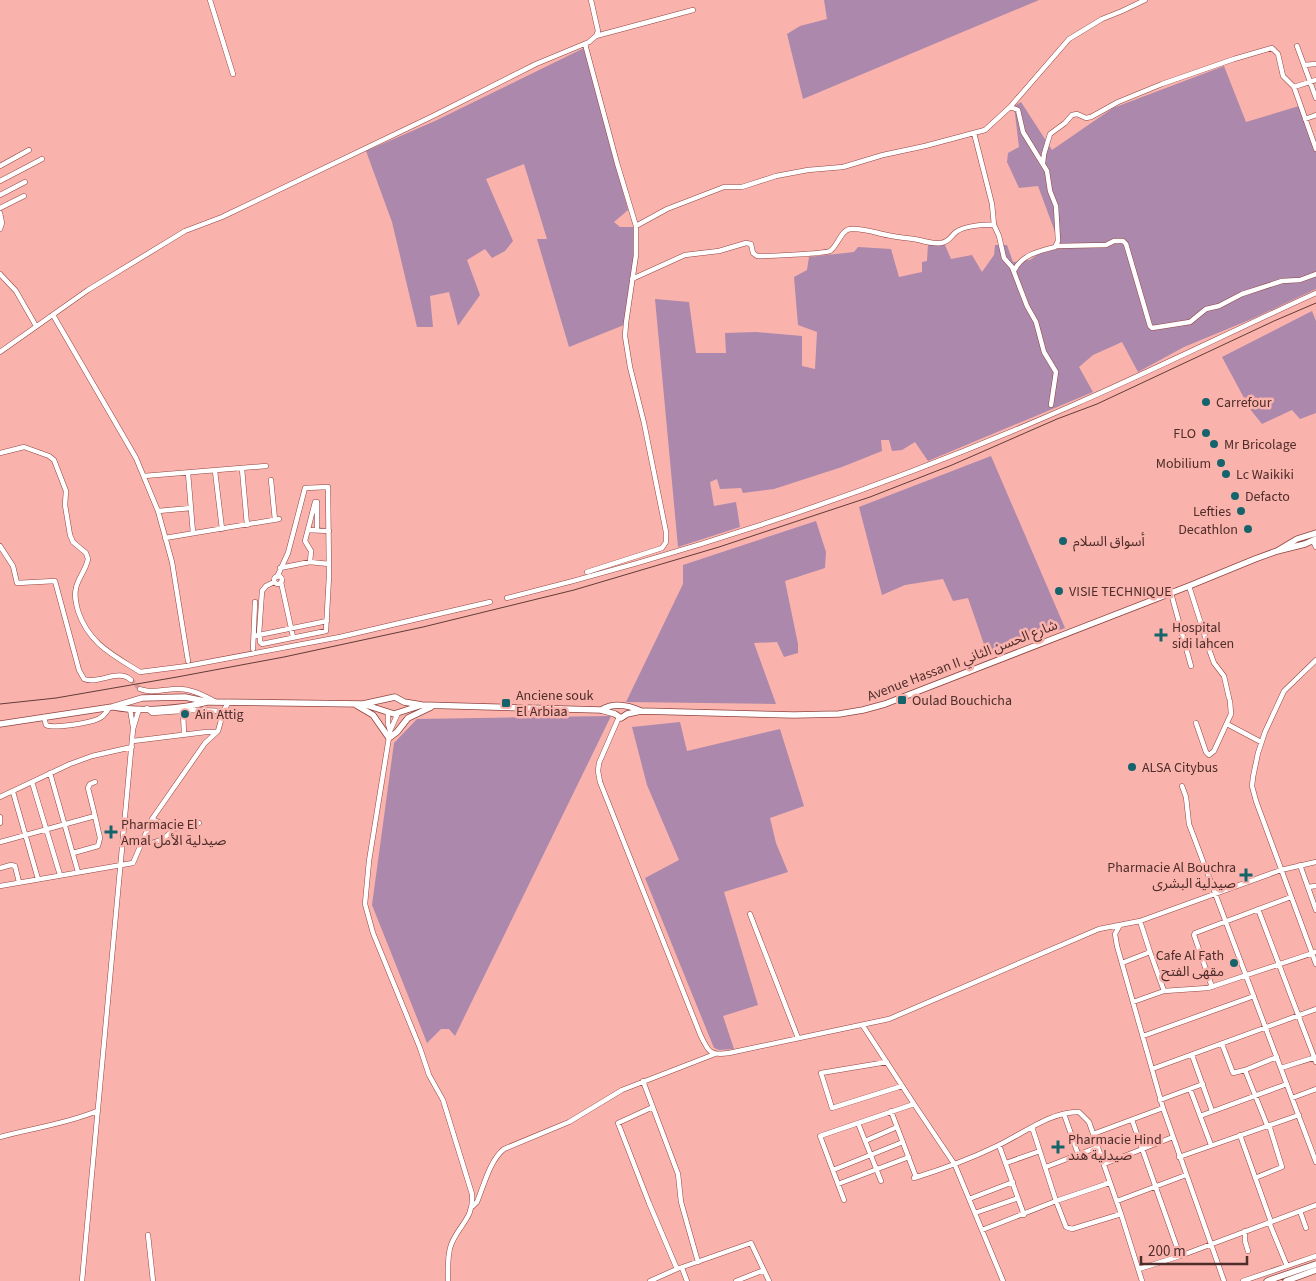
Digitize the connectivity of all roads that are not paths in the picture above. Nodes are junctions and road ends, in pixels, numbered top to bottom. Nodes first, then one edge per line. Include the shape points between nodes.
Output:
1 (210, 0) edge
2 (591, 0) edge
3 (1145, 0) edge
4 (693, 10) dead end
5 (596, 36) junction
6 (585, 44) junction
7 (1298, 46) dead end
8 (1316, 64) edge
9 (1304, 65) junction
10 (233, 74) dead end
11 (1316, 80) edge
12 (1309, 81) junction
13 (1294, 87) junction
14 (1316, 96) edge
15 (1010, 106) junction
16 (1316, 115) edge
17 (1305, 119) junction
18 (974, 133) junction
19 (1314, 137) edge
20 (1045, 149) junction
21 (1316, 149) edge
22 (29, 150) dead end
23 (1038, 156) junction
24 (42, 159) dead end
25 (1043, 163) junction
26 (0, 166) edge
27 (0, 180) edge
28 (24, 182) dead end
29 (0, 195) edge
30 (24, 196) dead end
31 (0, 208) edge
32 (0, 213) edge
33 (994, 225) junction
34 (636, 226) junction
35 (0, 229) edge
36 (1057, 246) junction
37 (1014, 271) junction
38 (0, 274) edge
39 (1316, 274) edge
40 (632, 279) junction
41 (1316, 293) edge
42 (53, 315) junction
43 (36, 326) junction
44 (0, 352) edge
45 (1051, 405) dead end
46 (0, 453) edge
47 (266, 466) dead end
48 (242, 469) junction
49 (215, 471) junction
50 (188, 473) junction
51 (144, 476) junction
52 (271, 480) dead end
53 (191, 508) junction
54 (158, 512) junction
55 (247, 525) junction
56 (222, 529) junction
57 (308, 530) junction
58 (317, 530) junction
59 (329, 531) junction
60 (193, 533) junction
61 (1313, 534) edge
62 (165, 538) junction
63 (1315, 542) edge
64 (1297, 543) junction
65 (0, 546) edge
66 (310, 562) junction
67 (329, 564) junction
68 (280, 568) junction
69 (587, 572) dead end
70 (277, 577) junction
71 (274, 582) junction
72 (281, 582) junction
73 (1189, 586) junction
74 (1171, 593) junction
75 (507, 598) dead end
76 (255, 602) dead end
77 (490, 602) dead end
78 (327, 621) junction
79 (291, 628) junction
80 (258, 635) junction
81 (293, 637) junction
82 (253, 649) dead end
83 (1316, 660) edge
84 (188, 661) dead end
85 (1191, 666) dead end
86 (131, 680) tunnel mouth
87 (140, 689) tunnel mouth
88 (173, 689) junction
89 (180, 697) junction
90 (138, 698) junction
91 (387, 699) junction
92 (401, 700) junction
93 (212, 702) junction
94 (229, 702) junction
95 (353, 704) junction
96 (363, 704) junction
97 (422, 705) junction
98 (433, 706) junction
99 (616, 706) junction
100 (110, 707) junction
101 (627, 707) junction
102 (130, 709) junction
103 (138, 709) junction
104 (182, 709) junction
105 (224, 710) junction
106 (601, 710) junction
107 (641, 711) junction
108 (388, 712) junction
109 (399, 712) junction
110 (627, 714) junction
111 (617, 716) junction
112 (44, 717) junction
113 (1196, 723) dead end
114 (0, 724) edge
115 (1227, 724) junction
116 (134, 729) junction
117 (217, 732) junction
118 (184, 734) junction
119 (390, 735) junction
120 (1262, 742) junction
121 (132, 744) junction
122 (50, 773) junction
123 (32, 782) junction
124 (95, 782) dead end
125 (1182, 786) dead end
126 (13, 792) junction
127 (0, 797) edge
128 (95, 816) junction
129 (0, 817) edge
130 (152, 819) junction
131 (0, 823) edge
132 (199, 823) dead end
133 (66, 825) junction
134 (174, 829) junction
135 (47, 830) junction
136 (26, 836) junction
137 (0, 842) edge
138 (142, 844) junction
139 (73, 853) junction
140 (1316, 862) edge
141 (1300, 865) junction
142 (119, 866) junction
143 (0, 868) edge
144 (1281, 870) junction
145 (78, 872) junction
146 (60, 875) junction
147 (38, 878) junction
148 (19, 882) junction
149 (0, 886) edge
150 (1316, 886) edge
151 (1308, 887) junction
152 (1216, 893) junction
153 (1291, 897) junction
154 (1258, 909) junction
155 (1316, 910) edge
156 (750, 914) dead end
157 (1226, 920) junction
158 (1140, 921) junction
159 (1120, 925) junction
160 (1150, 952) junction
161 (1314, 952) edge
162 (1122, 963) junction
163 (1316, 964) edge
164 (1280, 965) junction
165 (1246, 976) junction
166 (1212, 987) junction
167 (1164, 991) junction
168 (1254, 996) junction
169 (1133, 1002) junction
170 (1316, 1008) edge
171 (1297, 1015) junction
172 (863, 1026) junction
173 (1265, 1028) junction
174 (1143, 1036) junction
175 (798, 1038) junction
176 (1222, 1044) junction
177 (715, 1054) junction
178 (1192, 1055) junction
179 (1277, 1057) junction
180 (1315, 1059) edge
181 (887, 1062) junction
182 (1281, 1068) junction
183 (1152, 1069) junction
184 (1245, 1070) junction
185 (643, 1082) junction
186 (1203, 1084) junction
187 (1287, 1084) junction
188 (902, 1086) junction
189 (1190, 1089) junction
190 (1316, 1089) edge
191 (1255, 1095) junction
192 (1292, 1098) junction
193 (1160, 1100) junction
194 (914, 1104) junction
195 (653, 1107) junction
196 (1163, 1108) junction
197 (97, 1111) junction
198 (891, 1111) junction
199 (1212, 1111) junction
200 (1064, 1114) junction
201 (1299, 1115) junction
202 (1200, 1116) junction
203 (1132, 1120) junction
204 (858, 1123) junction
205 (1268, 1125) junction
206 (897, 1127) junction
207 (1032, 1128) junction
208 (1093, 1134) junction
209 (1240, 1135) junction
210 (0, 1137) edge
211 (1173, 1138) junction
212 (865, 1141) junction
213 (903, 1142) junction
214 (1000, 1145) junction
215 (1211, 1145) junction
216 (1098, 1147) junction
217 (1143, 1149) junction
218 (1040, 1151) junction
219 (1078, 1154) junction
220 (870, 1155) junction
221 (1315, 1155) edge
222 (908, 1157) junction
223 (1179, 1157) junction
224 (1316, 1162) edge
225 (1006, 1163) junction
226 (1104, 1164) junction
227 (955, 1165) junction
228 (1046, 1167) junction
229 (833, 1170) junction
230 (876, 1170) junction
231 (1186, 1175) junction
232 (1255, 1178) junction
233 (880, 1181) dead end
234 (1013, 1182) junction
235 (1109, 1183) junction
236 (838, 1184) junction
237 (1155, 1187) junction
238 (1018, 1198) junction
239 (969, 1199) junction
240 (844, 1200) dead end
241 (1056, 1201) junction
242 (1117, 1201) junction
243 (1316, 1205) edge
244 (472, 1208) junction
245 (1300, 1212) junction
246 (975, 1213) junction
247 (1121, 1214) junction
248 (1024, 1215) junction
249 (1270, 1222) junction
250 (1306, 1228) dead end
251 (982, 1230) junction
252 (1245, 1231) junction
253 (148, 1235) dead end
254 (1211, 1244) junction
255 (1248, 1251) dead end
256 (1180, 1256) junction
257 (1316, 1256) edge
258 (698, 1262) junction
259 (1316, 1264) edge
260 (1287, 1266) junction
261 (679, 1268) junction
262 (1138, 1269) junction
263 (764, 1270) junction
264 (1316, 1270) edge
265 (1300, 1278) edge
266 (82, 1281) edge
267 (153, 1281) edge
268 (448, 1281) edge
269 (650, 1281) edge
270 (687, 1281) edge
271 (736, 1281) edge
272 (769, 1281) edge
273 (1003, 1281) edge
274 (1142, 1281) edge
275 (1224, 1281) edge
276 (1243, 1281) edge
277 (1267, 1281) edge
278 (1286, 1281) edge

1 - 10 street
2 - 5 street via 598,28
3 - 15 street via 1102,18 1070,39
4 - 5 street
5 - 6 street
6 - 34 street
6 - 42 street via 536,64 433,116 185,231 133,261
7 - 9 street
8 - 9 street
9 - 12 street
11 - 12 street
12 - 13 street
12 - 14 street
13 - 17 street
13 - 20 street via 1283,76 1277,52 1268,49 1162,84 1091,117 1072,115 1050,134
15 - 18 street via 988,128
15 - 23 street via 1018,110 1023,132
16 - 17 street
17 - 19 street
18 - 33 street via 992,204
18 - 34 street via 843,167 776,176 742,187 724,187 667,209
19 - 21 street
20 - 23 street
20 - 25 street
22 - 26 street
23 - 25 street
24 - 27 street
25 - 36 street via 1056,206
28 - 29 street
30 - 31 street
32 - 35 street
33 - 37 street via 1004,258
33 - 40 street via 960,230 950,240 941,243 927,243 874,230 850,229 830,251 808,253 757,256 751,244 747,243 719,251 685,255
34 - 40 street
36 - 37 street via 1026,257 1017,263
36 - 39 street via 1106,245 1123,241 1150,326 1156,328 1190,322 1206,309 1261,287
37 - 45 street via 1036,322 1044,352 1056,372
38 - 43 street via 16,290
40 - 69 street via 626,343 666,542 662,548
41 - 75 street via 1070,407 946,458 729,535
42 - 43 street
42 - 51 street
43 - 44 street
46 - 77 street via 24,447 54,460 66,491 70,535 88,560 75,591 81,619 96,642 140,672 340,637
47 - 48 street
48 - 49 street
48 - 55 street
49 - 50 street
49 - 56 street
50 - 51 street
50 - 53 street
51 - 54 street
52 - 55 street via 277,520
53 - 54 street
53 - 60 street
54 - 62 street
55 - 56 street
56 - 60 street
57 - 58 street
57 - 58 street via 315,502
57 - 66 street via 305,541 311,551
58 - 59 street
59 - 67 street
59 - 68 street via 328,487 305,488 288,553
60 - 62 street
61 - 63 main road
61 - 64 main road
62 - 84 street
63 - 64 main road
64 - 73 main road, Avenue Hassan II شارع الحسن الثاني
65 - 86 street via 12,566 17,583 56,582 84,679 92,681 124,675
66 - 67 street
66 - 68 street
67 - 78 street
68 - 70 street
70 - 71 street
70 - 72 street
71 - 72 street
71 - 80 street via 262,591
72 - 79 street
73 - 74 main road, Avenue Hassan II شارع الحسن الثاني
73 - 115 street via 1214,663 1224,676 1231,712
74 - 85 street
74 - 107 main road, Avenue Hassan II شارع الحسن الثاني via 890,702 846,714
76 - 80 street
78 - 79 street
78 - 81 street via 326,631
79 - 80 street
79 - 81 street
80 - 81 street via 262,644
80 - 82 street
83 - 120 street via 1284,691
87 - 88 street
88 - 89 street
88 - 93 street via 186,689
89 - 90 main road
89 - 93 main road
89 - 104 main road via 185,703
90 - 100 main road
90 - 103 main road via 134,702
91 - 92 main road
91 - 96 main road
91 - 108 main road
92 - 97 main road
92 - 109 main road
93 - 94 main road
93 - 104 main road
94 - 95 main road
94 - 105 street
95 - 96 main road
95 - 119 main road via 373,716
96 - 108 main road
97 - 98 main road
97 - 109 main road
98 - 106 main road
98 - 119 main road via 408,718 397,732
99 - 101 main road via 622,704
99 - 106 main road
99 - 111 main road
100 - 102 main road
100 - 112 main road
100 - 112 street via 96,720 55,727 46,725
101 - 107 main road, Avenue Hassan II شارع الحسن الثاني
101 - 110 main road
102 - 103 main road
102 - 116 street
103 - 104 main road
103 - 116 street
104 - 105 street
104 - 118 street
105 - 117 street
106 - 111 main road
107 - 110 main road, Avenue Hassan II شارع الحسن الثاني
108 - 109 main road
108 - 119 street
109 - 119 street
110 - 111 main road
111 - 177 street via 599,763 600,782 697,1026 708,1050
112 - 114 main road
113 - 115 street via 1209,755
115 - 120 street
116 - 121 street
117 - 118 street
117 - 130 street via 205,743
118 - 121 street
119 - 244 street via 365,904 373,933 425,1066 443,1100 470,1185
120 - 144 street via 1252,786
121 - 122 street
121 - 142 street
122 - 123 street
122 - 133 street
123 - 126 street
123 - 135 street
124 - 128 street via 88,788
125 - 152 street via 1189,824
126 - 127 street
126 - 136 street
128 - 133 street
128 - 139 street via 100,838 98,846
129 - 131 street
130 - 134 street
130 - 138 street
132 - 134 street
133 - 135 street
133 - 139 street
134 - 138 street via 166,838
135 - 136 street
135 - 146 street
136 - 137 street
136 - 147 street
138 - 142 street via 134,863
139 - 145 street
140 - 141 street
141 - 144 street
141 - 151 street
142 - 145 street
142 - 197 street
143 - 148 street via 15,866
144 - 152 street
144 - 153 street
145 - 146 street
146 - 147 street
147 - 148 street
148 - 149 street
150 - 151 street
151 - 155 street
152 - 157 street
152 - 158 street
153 - 154 street
153 - 161 street
154 - 157 street
154 - 164 street
156 - 175 street
157 - 165 street
157 - 166 street via 1194,934
158 - 159 street
158 - 160 street
159 - 162 street via 1115,934
159 - 172 street via 1099,929 909,1012
160 - 162 street
160 - 167 street
161 - 163 street
161 - 164 street
162 - 169 street
164 - 165 street
164 - 171 street
165 - 166 street
165 - 168 street
166 - 167 street
167 - 169 street
168 - 173 street
168 - 174 street
169 - 174 street
170 - 171 street
171 - 173 street
171 - 180 street
172 - 175 street
172 - 181 street
173 - 176 street
173 - 179 street
174 - 183 street
175 - 177 street
176 - 178 street
176 - 184 street via 1233,1073
177 - 185 street
178 - 183 street
178 - 186 street
179 - 182 street
179 - 184 street
180 - 182 street
181 - 188 street
181 - 188 street via 822,1073 832,1108
182 - 187 street
183 - 193 street
184 - 191 street
185 - 195 street
185 - 244 street via 614,1094 569,1122 504,1149 496,1158
186 - 189 street
186 - 199 street
187 - 191 street
187 - 192 street
188 - 194 street
189 - 193 street
189 - 202 street
190 - 192 street
191 - 199 street
191 - 205 street
192 - 201 street
193 - 196 street
194 - 198 street
194 - 227 street
195 - 258 street via 678,1174 681,1202
195 - 261 street via 618,1123
196 - 203 street
196 - 211 street
197 - 210 street via 58,1125
197 - 266 street
198 - 204 street
198 - 206 street
199 - 202 street
200 - 207 street
200 - 208 street via 1082,1114
200 - 219 street
201 - 205 street
201 - 221 street
202 - 215 street
203 - 208 street
203 - 217 street
204 - 212 street
204 - 229 street via 820,1136
205 - 209 street
205 - 232 street via 1282,1167
206 - 212 street
206 - 213 street
207 - 214 street
207 - 218 street
208 - 216 street
209 - 215 street
209 - 232 street
211 - 217 street
211 - 223 street
212 - 220 street
213 - 220 street
213 - 222 street
214 - 225 street
214 - 227 street
215 - 223 street
216 - 219 street
216 - 226 street
217 - 226 street
217 - 237 street
218 - 225 street
218 - 228 street
219 - 228 street
220 - 229 street
220 - 230 street
221 - 224 street
222 - 227 street via 915,1177
222 - 230 street
223 - 231 street
225 - 234 street
226 - 235 street
227 - 239 street
228 - 241 street
229 - 236 street
230 - 233 street
230 - 236 street
231 - 237 street
231 - 254 street
232 - 249 street
234 - 238 street
234 - 239 street
235 - 241 street
235 - 242 street
236 - 240 street
237 - 242 street
237 - 256 street
238 - 246 street
238 - 248 street
239 - 246 street
241 - 247 street via 1068,1228
241 - 248 street
242 - 247 street
243 - 245 street
244 - 268 street via 452,1242
245 - 249 street
245 - 250 street
246 - 251 street
247 - 262 street
248 - 251 street
249 - 252 street
249 - 260 street
251 - 273 street
252 - 254 street
252 - 255 street
253 - 267 street
254 - 256 street
254 - 275 street
256 - 262 street
257 - 260 street
258 - 261 street
258 - 263 street via 751,1243
259 - 277 main road
260 - 276 street
261 - 269 street
261 - 270 street
262 - 274 street
263 - 271 street
263 - 272 street
264 - 265 main road
265 - 278 main road

